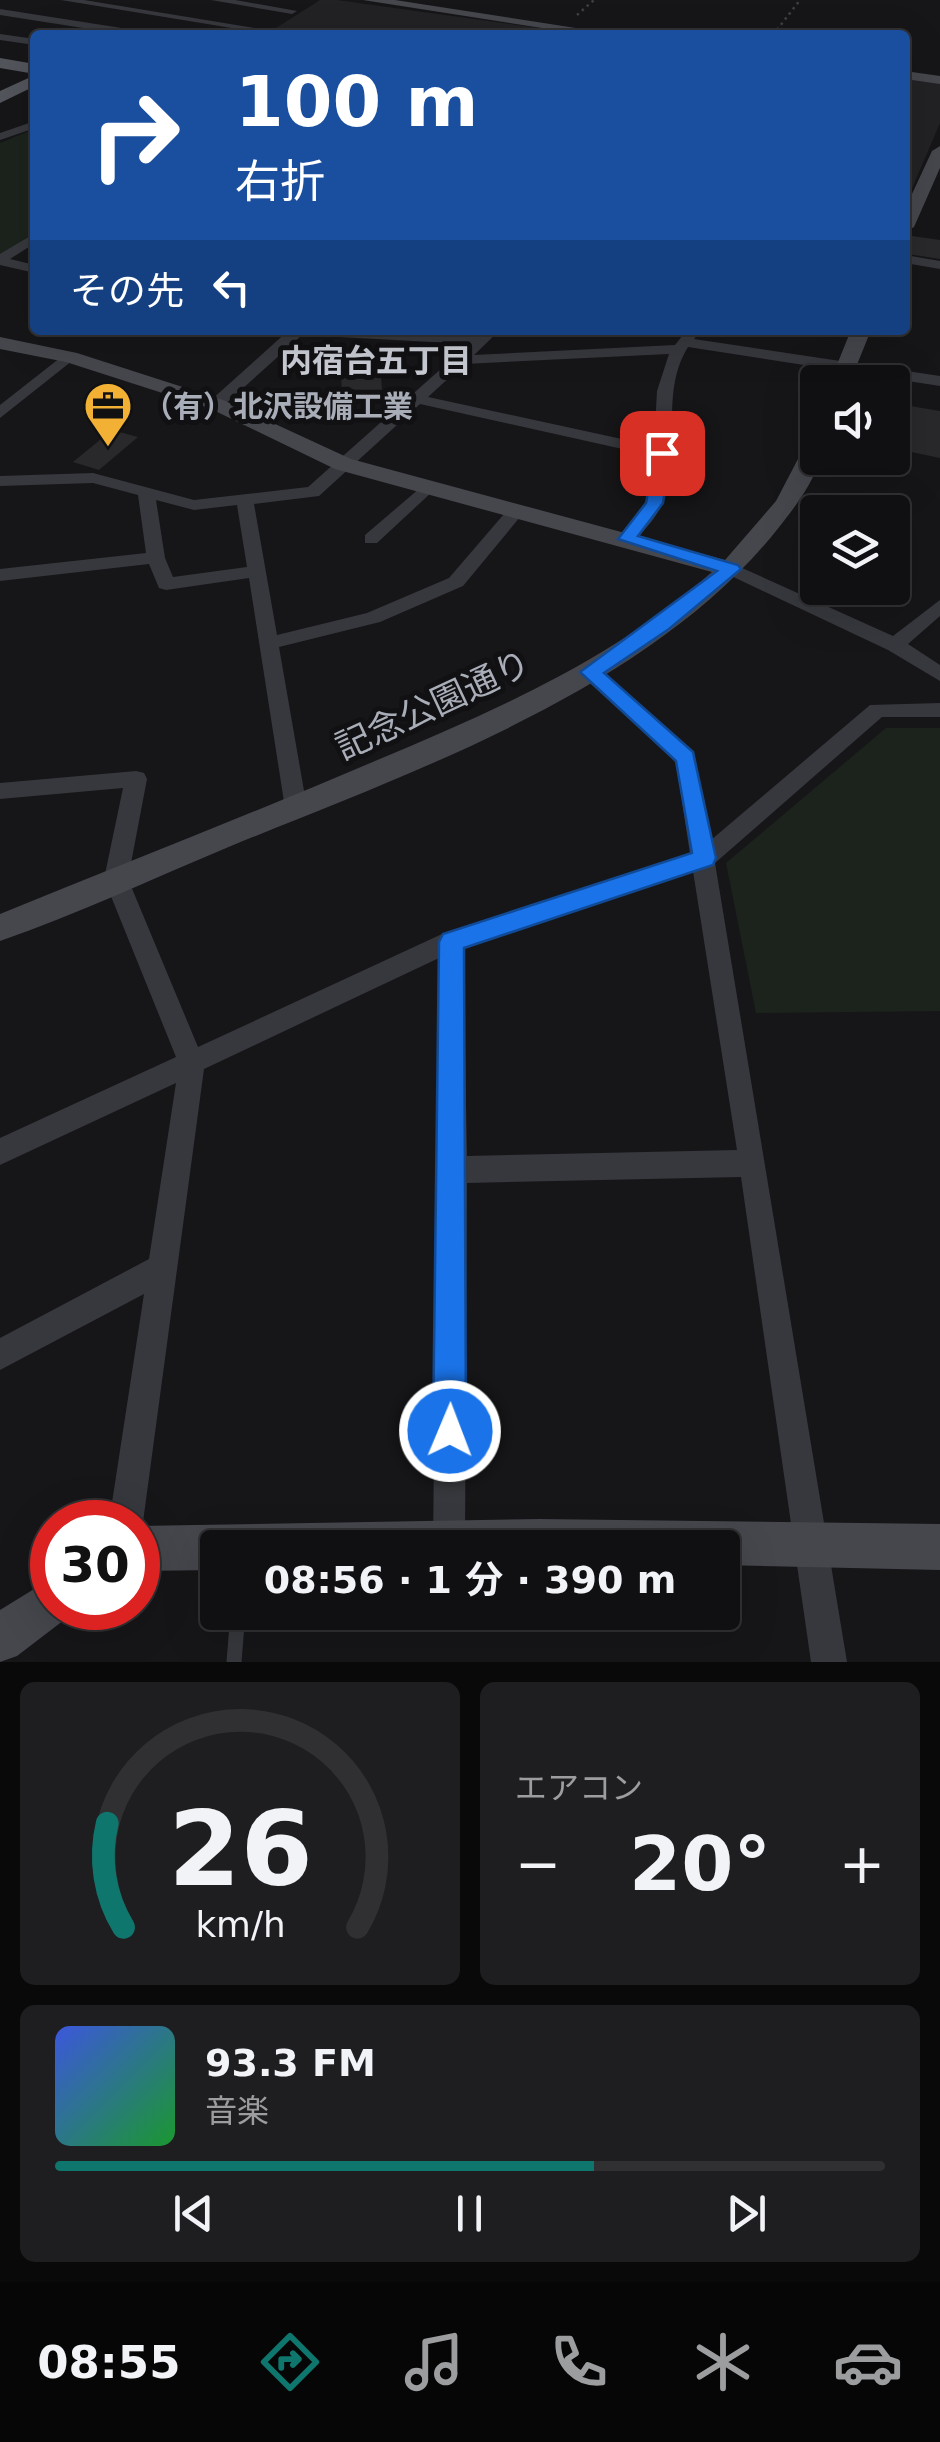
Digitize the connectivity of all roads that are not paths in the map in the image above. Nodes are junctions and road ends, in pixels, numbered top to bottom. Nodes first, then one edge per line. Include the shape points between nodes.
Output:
1 (66, 0) edge
2 (216, 0) edge
3 (368, 0) edge
4 (171, 7) dead end
5 (0, 12) edge
6 (158, 14) junction
7 (105, 30) edge
8 (128, 30) edge
9 (247, 30) edge
10 (261, 30) edge
11 (579, 30) edge
12 (0, 37) edge
13 (30, 41) edge
14 (0, 63) edge
15 (30, 68) edge
16 (910, 76) edge
17 (940, 80) edge
18 (30, 83) edge
19 (0, 98) edge
20 (30, 126) edge
21 (0, 137) edge
22 (939, 154) edge
23 (933, 184) edge
24 (912, 214) edge
25 (30, 240) edge
26 (910, 260) edge
27 (0, 261) edge
28 (940, 265) edge
29 (30, 269) edge
30 (292, 335) edge
31 (489, 335) edge
32 (690, 335) edge
33 (859, 335) edge
34 (0, 343) edge
35 (681, 345) junction
36 (70, 356) junction
37 (462, 360) junction
38 (847, 365) edge
39 (800, 366) edge
40 (910, 379) edge
41 (940, 381) edge
42 (418, 399) junction
43 (216, 404) junction
44 (2, 413) edge
45 (0, 434) edge
46 (662, 453) junction
47 (343, 464) junction
48 (801, 475) edge
49 (0, 481) edge
50 (427, 487) junction
51 (146, 490) junction
52 (245, 501) junction
53 (516, 512) junction
54 (627, 539) junction
55 (371, 540) dead end
56 (156, 558) junction
57 (732, 569) junction
58 (258, 571) junction
59 (0, 575) edge
60 (940, 606) edge
61 (266, 644) junction
62 (895, 645) junction
63 (590, 672) junction
64 (940, 674) edge
65 (940, 710) edge
66 (0, 790) edge
67 (296, 808) junction
68 (704, 858) junction
69 (116, 879) junction
70 (0, 928) edge
71 (451, 942) junction
72 (192, 1064) junction
73 (0, 1152) edge
74 (753, 1163) junction
75 (453, 1170) junction
76 (163, 1268) junction
77 (0, 1355) edge
78 (129, 1500) edge
79 (448, 1530) edge
80 (740, 1542) edge
81 (810, 1542) junction
82 (940, 1547) edge
83 (200, 1548) edge
84 (160, 1549) edge
85 (30, 1618) edge
86 (237, 1630) edge
87 (0, 1640) edge
88 (234, 1662) edge
89 (829, 1662) edge

1 - 6 street
2 - 10 street via 296,8
3 - 11 street
4 - 6 street
5 - 7 street
6 - 8 street
6 - 9 street
12 - 13 street
14 - 15 main road
16 - 17 street
18 - 19 main road
20 - 21 street
22 - 23 street
23 - 24 street
25 - 27 street
26 - 28 street
27 - 29 street
30 - 43 street
31 - 37 street
32 - 35 street
33 - 38 street
34 - 36 street
35 - 37 street
35 - 39 street
35 - 46 street via 668,374
36 - 43 street
36 - 44 street
37 - 42 street
40 - 41 street
42 - 46 street
42 - 47 street
43 - 47 street
44 - 45 street
46 - 54 street via 654,503
47 - 50 street
47 - 52 street via 313,492
48 - 57 street, 記念公園通り
49 - 51 street via 93,478
50 - 53 street
50 - 55 street
51 - 52 street via 194,505
51 - 56 street
52 - 58 street
53 - 54 street
53 - 61 street via 456,582 373,618
54 - 57 street
56 - 58 street via 166,584
56 - 59 street
57 - 62 street
57 - 63 street, 記念公園通り
58 - 61 street
60 - 62 street
61 - 67 street
62 - 64 street
63 - 67 street, 記念公園通り
63 - 68 street via 686,758
65 - 68 street via 877,710
66 - 69 street via 136,779
67 - 69 street, 記念公園通り
68 - 71 street
68 - 74 street
69 - 70 street, 記念公園通り
69 - 72 street
71 - 72 street
71 - 75 street
72 - 73 street
72 - 76 street
74 - 75 street
74 - 81 street
75 - 79 street
76 - 77 street
76 - 78 street
80 - 81 street
81 - 82 street
81 - 89 street
83 - 84 street
85 - 87 street
86 - 88 lane

